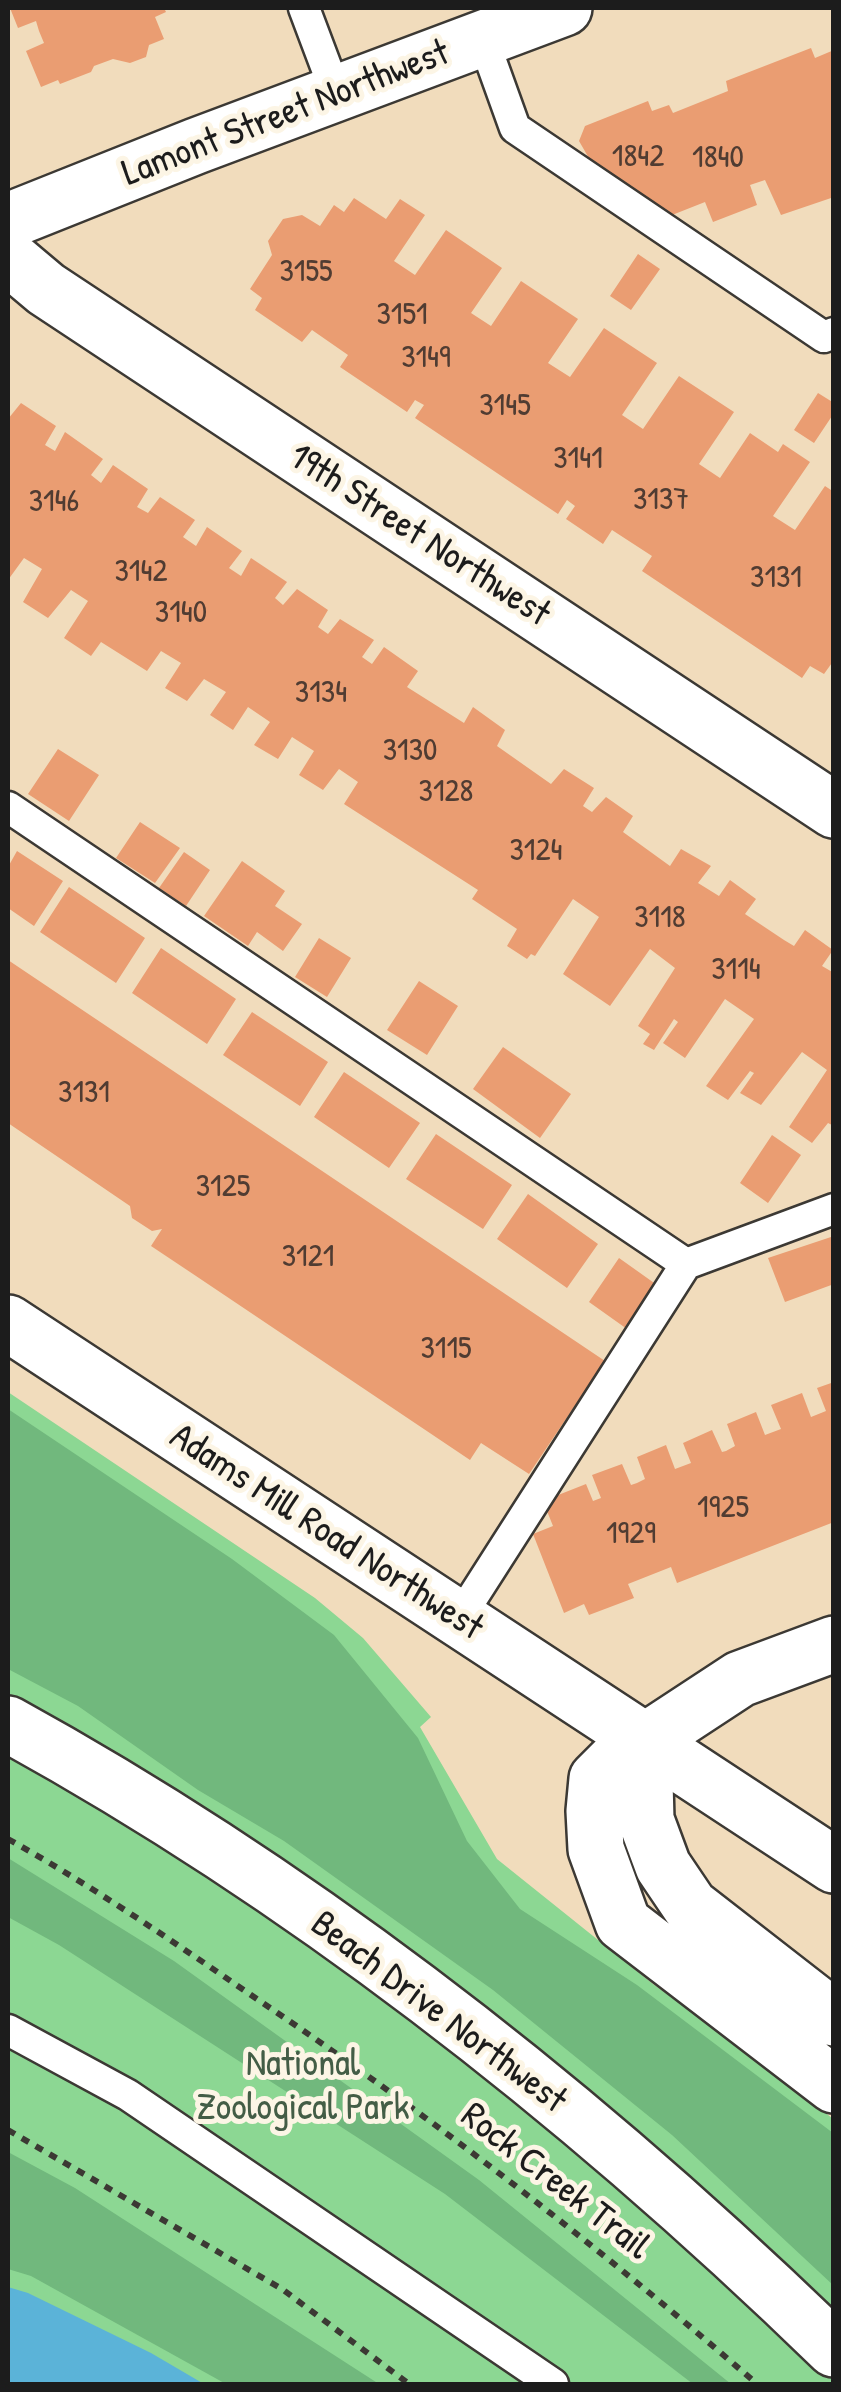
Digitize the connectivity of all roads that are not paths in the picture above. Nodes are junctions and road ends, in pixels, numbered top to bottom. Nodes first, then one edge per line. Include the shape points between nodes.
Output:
1 (304, 8) edge
2 (564, 8) edge
3 (483, 38) junction
4 (336, 93) junction
5 (8, 221) edge
6 (8, 258) edge
7 (830, 343) edge
8 (822, 791) edge
9 (8, 807) edge
10 (834, 1209) edge
11 (686, 1264) junction
12 (8, 1323) edge
13 (458, 1620) junction
14 (834, 1644) edge
15 (8, 1724) edge
16 (644, 1742) junction
17 (834, 1865) edge
18 (834, 2018) edge
19 (8, 2030) edge
20 (834, 2085) edge
21 (834, 2350) edge
22 (553, 2384) edge

1 - 4 lane
2 - 3 street, Lamont Street Northwest
3 - 4 street, Lamont Street Northwest
3 - 7 lane via 515,128
4 - 5 street, Lamont Street Northwest
6 - 8 street, 19th Street Northwest via 46,289
9 - 11 lane
10 - 11 lane
11 - 13 lane
12 - 13 street, Adams Mill Road Northwest
13 - 16 street, Adams Mill Road Northwest
14 - 16 street via 740,1679
15 - 21 street, Beach Drive Northwest via 248,1871 412,1988 569,2112
16 - 17 street, Adams Mill Road Northwest
16 - 18 street via 646,1820 690,1906
16 - 20 street via 598,1779 594,1811 596,1849 624,1923
19 - 22 lane via 128,2095

